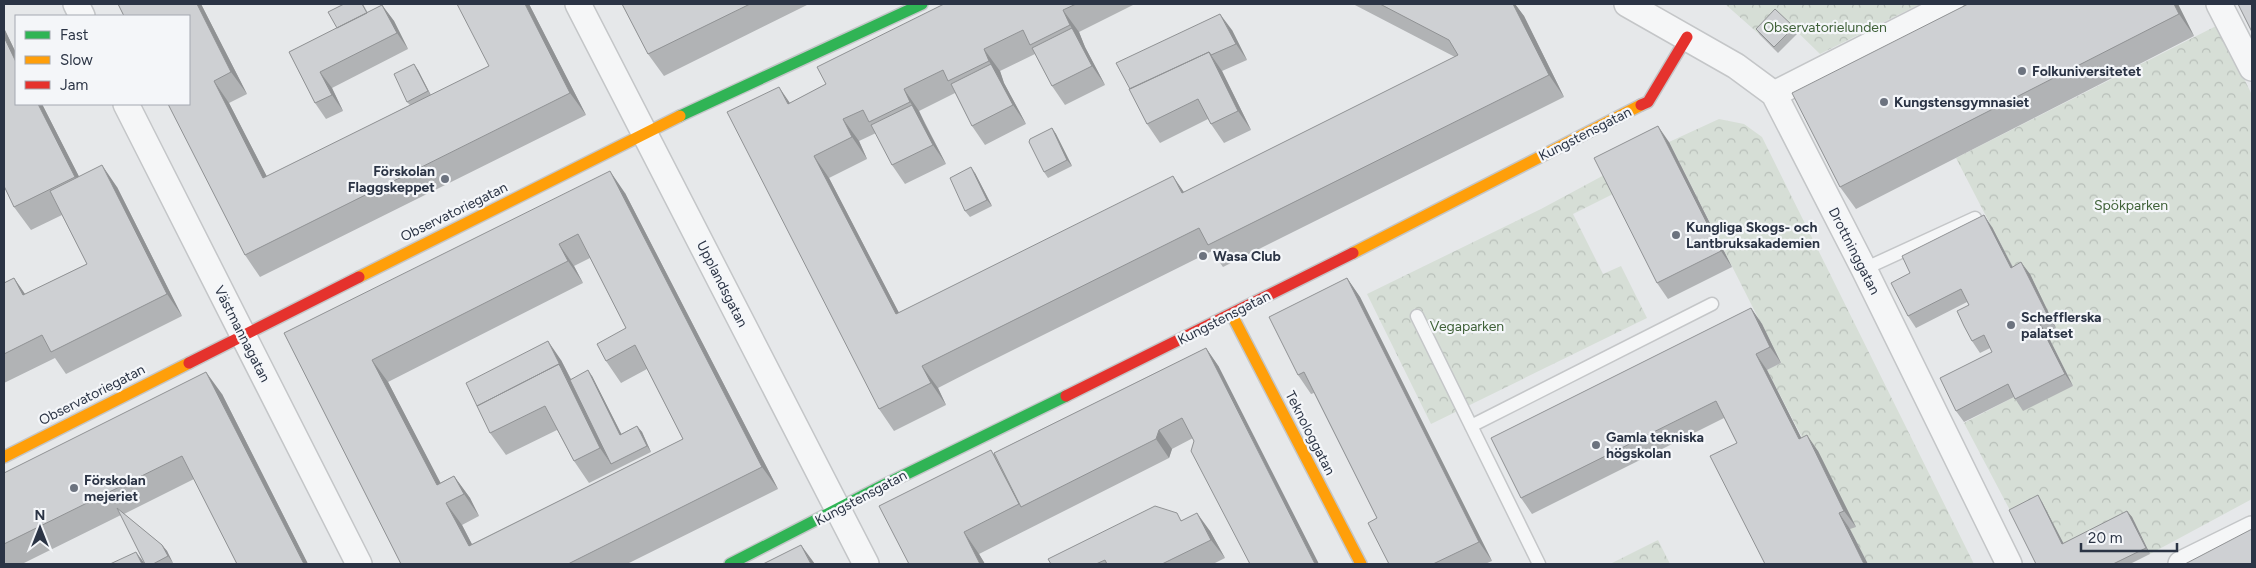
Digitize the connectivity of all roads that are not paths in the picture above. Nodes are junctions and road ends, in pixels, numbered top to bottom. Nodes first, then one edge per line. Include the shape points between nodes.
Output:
1 (578, 4) edge
2 (922, 4) edge
3 (1627, 4) edge
4 (1951, 4) edge
5 (2219, 4) edge
6 (1688, 37) junction
7 (2252, 68) edge
8 (1774, 94) junction
9 (127, 105) edge
10 (645, 134) junction
11 (1975, 218) edge
12 (1864, 269) junction
13 (1712, 304) dead end
14 (1232, 315) junction
15 (1417, 316) dead end
16 (243, 335) junction
17 (1471, 426) junction
18 (4, 457) edge
19 (837, 511) junction
20 (2252, 529) edge
21 (359, 564) edge
22 (730, 564) edge
23 (866, 564) edge
24 (1361, 564) edge
25 (1539, 564) edge
26 (2009, 564) edge
27 (2181, 564) edge

1 - 10 street, Upplandsgatan
2 - 10 street, Observatoriegatan
3 - 6 street, Drottninggatan
4 - 8 street
5 - 7 street
6 - 8 street, Drottninggatan
6 - 14 street, Kungstensgatan via 1648,102
8 - 12 street, Drottninggatan
9 - 16 street, Västmannagatan
10 - 16 street, Observatoriegatan
10 - 19 street, Upplandsgatan
11 - 12 lane
12 - 26 street, Drottninggatan
13 - 17 lane
14 - 19 street, Kungstensgatan
14 - 24 street, Teknologgatan
15 - 17 lane
16 - 18 street, Observatoriegatan
16 - 21 street, Västmannagatan
17 - 25 lane
19 - 22 street, Kungstensgatan
19 - 23 street, Upplandsgatan
20 - 27 street

